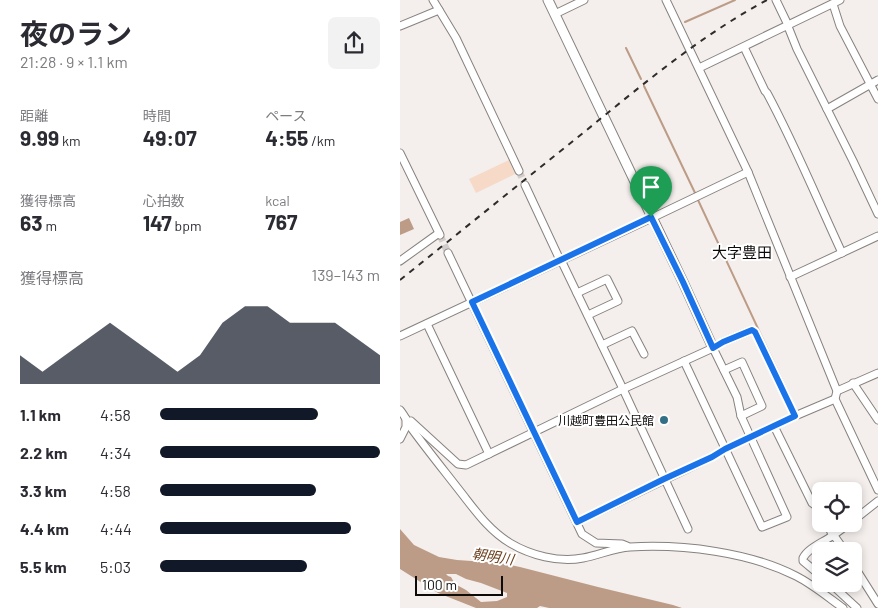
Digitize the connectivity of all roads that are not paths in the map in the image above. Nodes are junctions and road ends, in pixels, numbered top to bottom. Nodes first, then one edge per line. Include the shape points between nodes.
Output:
1 (433, 0) edge
2 (548, 0) edge
3 (584, 0) edge
4 (666, 0) edge
5 (776, 0) edge
6 (840, 0) edge
7 (833, 4) junction
8 (439, 10) junction
9 (555, 14) junction
10 (400, 26) edge
11 (788, 26) junction
12 (744, 47) junction
13 (699, 68) junction
14 (878, 80) edge
15 (871, 84) junction
16 (878, 99) edge
17 (827, 109) junction
18 (400, 153) edge
19 (519, 171) tunnel mouth
20 (748, 172) junction
21 (525, 185) tunnel mouth
22 (878, 214) edge
23 (651, 217) junction
24 (878, 236) edge
25 (448, 253) tunnel mouth
26 (842, 253) junction
27 (561, 260) junction
28 (400, 261) edge
29 (790, 278) junction
30 (577, 293) junction
31 (472, 302) junction
32 (588, 315) junction
33 (427, 324) junction
34 (400, 336) edge
35 (602, 345) junction
36 (713, 348) junction
37 (644, 354) dead end
38 (684, 361) junction
39 (724, 370) junction
40 (878, 373) edge
41 (853, 383) junction
42 (623, 390) junction
43 (837, 391) junction
44 (835, 399) junction
45 (400, 410) edge
46 (405, 416) junction
47 (740, 416) junction
48 (795, 416) junction
49 (878, 420) edge
50 (774, 426) junction
51 (534, 432) junction
52 (750, 437) junction
53 (400, 439) edge
54 (725, 449) junction
55 (489, 454) junction
56 (664, 479) junction
57 (878, 490) edge
58 (878, 501) edge
59 (812, 503) edge
60 (862, 514) edge
61 (577, 522) junction
62 (688, 529) dead end
63 (831, 532) edge
64 (838, 532) edge
65 (833, 536) junction
66 (823, 542) edge
67 (838, 542) edge
68 (630, 547) junction
69 (812, 549) edge
70 (812, 569) edge
71 (862, 579) edge
72 (840, 592) edge
73 (878, 604) edge
74 (843, 608) edge
75 (857, 608) edge

1 - 8 street
2 - 9 street
3 - 9 street
4 - 13 street
5 - 11 street
6 - 7 street
7 - 11 street
7 - 15 street via 840,26
8 - 10 street
8 - 19 street via 456,38
9 - 23 street
11 - 12 street
11 - 17 street
12 - 13 street
12 - 26 street via 794,144
13 - 20 street
14 - 15 street
15 - 16 street
15 - 17 street
17 - 22 street
18 - 28 street via 439,234
20 - 23 street
20 - 29 street
21 - 27 street
23 - 27 street
23 - 36 street
24 - 26 street
25 - 31 street
26 - 29 street
27 - 30 street
27 - 31 street
29 - 43 street
30 - 32 street
30 - 32 street via 608,279 618,301
31 - 33 street
31 - 51 street
32 - 35 street
33 - 34 street
33 - 55 street
35 - 37 street via 632,331
35 - 42 street
36 - 38 street
36 - 39 street
36 - 48 street via 752,330 755,332
38 - 42 street
38 - 54 street
39 - 47 street
39 - 47 street via 742,362 762,406
40 - 41 street
41 - 43 street
41 - 49 street
42 - 51 street
42 - 56 street
43 - 44 street
44 - 48 street
44 - 57 street
45 - 46 street
46 - 53 street via 406,427
46 - 55 street via 458,464
46 - 68 street via 481,518 512,544 538,555 564,560
47 - 52 street
48 - 50 street
50 - 52 street
50 - 59 street
51 - 55 street
51 - 61 street
52 - 54 street
52 - 54 street via 787,517 762,526
54 - 56 street
56 - 61 street
56 - 62 street
58 - 60 street
61 - 68 street via 582,534 596,543
63 - 65 street
64 - 65 street
65 - 66 street
65 - 67 street
68 - 74 street via 704,550 756,560 798,577
69 - 70 street via 803,558
71 - 73 street
72 - 75 street

